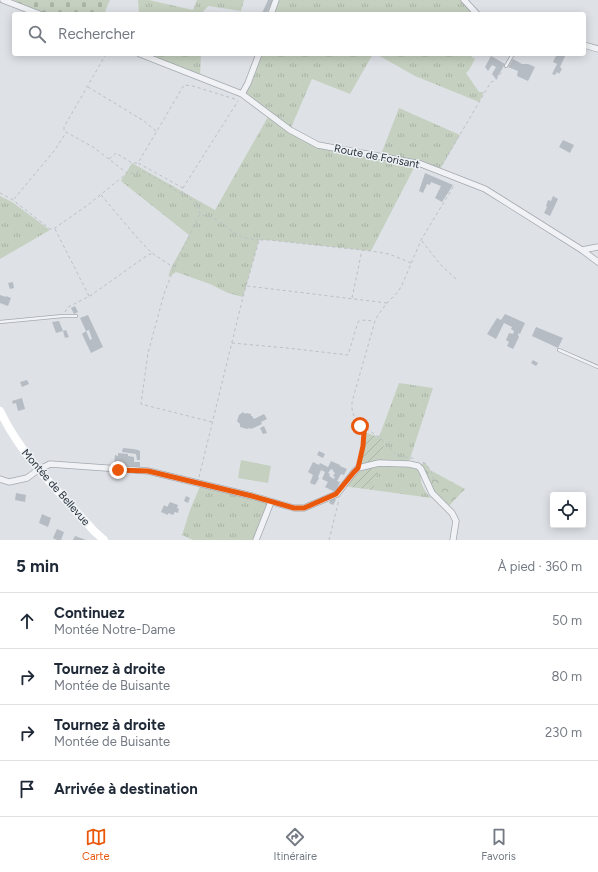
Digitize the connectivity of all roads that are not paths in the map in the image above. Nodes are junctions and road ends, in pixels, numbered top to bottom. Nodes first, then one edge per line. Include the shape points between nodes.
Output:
1 (3, 0) edge
2 (276, 0) edge
3 (464, 0) edge
4 (34, 12) edge
5 (273, 12) edge
6 (475, 12) edge
7 (586, 46) edge
8 (598, 49) edge
9 (145, 56) edge
10 (258, 56) edge
11 (512, 56) edge
12 (506, 66) road end
13 (242, 94) junction
14 (598, 247) edge
15 (582, 250) junction
16 (598, 262) edge
17 (76, 316) dead end
18 (0, 322) edge
19 (559, 350) dead end
20 (598, 367) edge
21 (0, 411) edge
22 (38, 470) junction
23 (0, 479) edge
24 (271, 502) junction
25 (96, 537) edge
26 (104, 540) edge
27 (256, 540) edge
28 (453, 540) edge

1 - 4 street
2 - 5 street
3 - 6 street
7 - 8 street
9 - 13 street, Route de Forisant
10 - 13 street
11 - 12 lane
13 - 15 street, Route de Forisant via 290,130 318,145 421,164 485,189
14 - 15 street
15 - 16 street, Route de Forisant
17 - 18 lane
19 - 20 lane
21 - 22 main road, Montée de Bellevue via 14,437
22 - 23 street via 27,478 9,482
22 - 24 street via 50,464 148,471
22 - 25 main road, Montée de Bellevue
24 - 27 street
24 - 28 street via 304,508 336,494 358,468 379,463 409,464 421,469 432,493 452,513 456,521
25 - 26 main road, Montée de Bellevue

